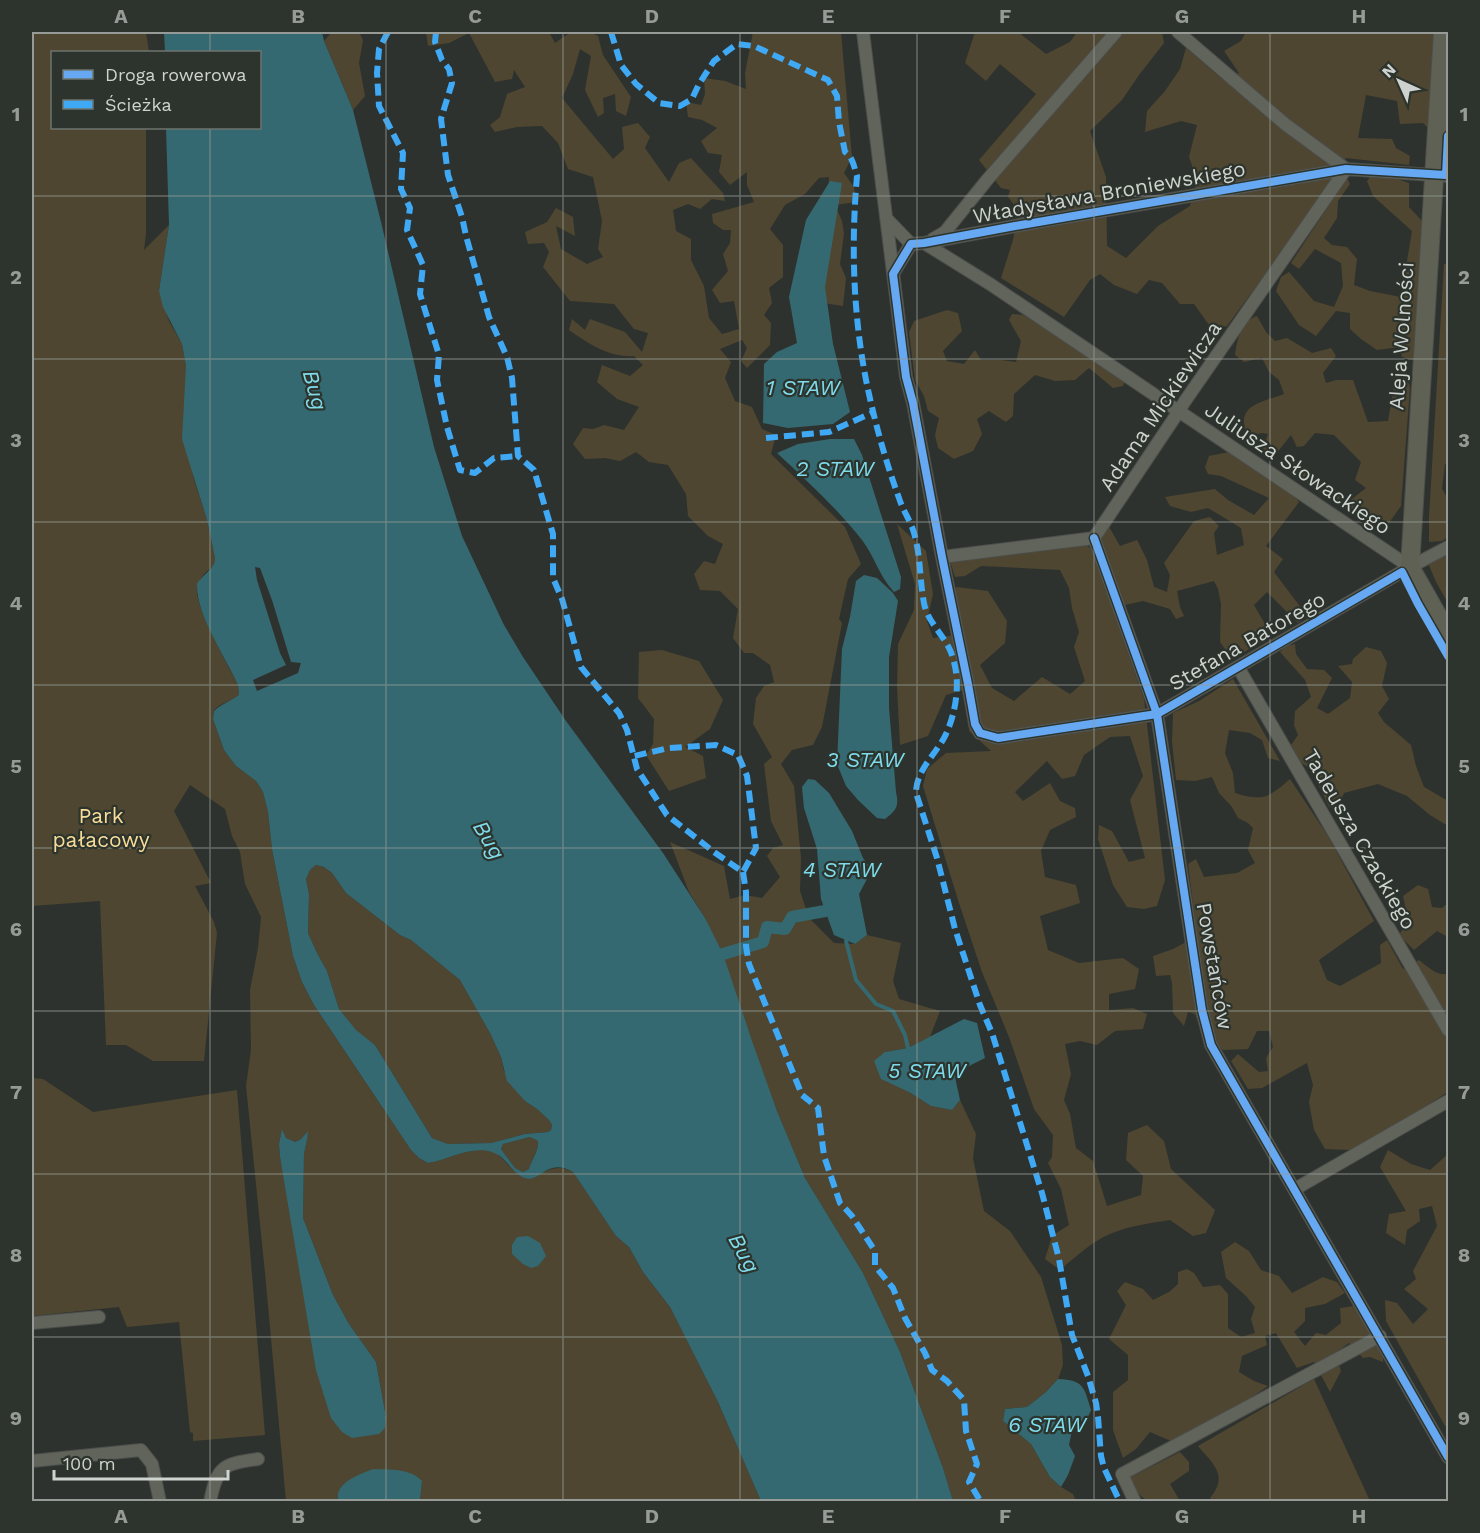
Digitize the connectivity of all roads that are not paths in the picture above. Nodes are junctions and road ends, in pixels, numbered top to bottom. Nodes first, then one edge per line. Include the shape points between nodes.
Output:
1 (863, 32) edge
2 (1116, 32) edge
3 (1178, 32) edge
4 (1443, 32) edge
5 (1346, 170) junction
6 (1442, 175) edge
7 (886, 218) junction
8 (924, 243) junction
9 (911, 244) junction
10 (893, 274) junction
11 (1179, 411) junction
12 (1094, 538) junction
13 (1449, 547) edge
14 (942, 557) junction
15 (1410, 567) junction
16 (1449, 634) edge
17 (1238, 668) junction
18 (1157, 714) junction
19 (1449, 1030) edge
20 (1449, 1101) edge
21 (1295, 1189) junction
22 (99, 1317) dead end
23 (32, 1323) edge
24 (1380, 1336) junction
25 (1449, 1457) edge
26 (258, 1459) dead end
27 (32, 1461) edge
28 (160, 1502) edge
29 (210, 1502) edge
30 (1135, 1502) edge

1 - 7 street
2 - 8 street via 945,232
3 - 5 street via 1285,124
4 - 6 street, Aleja Wolności
5 - 6 street, Władysława Broniewskiego
5 - 8 street, Władysława Broniewskiego
5 - 11 street, Adama Mickiewicza
6 - 15 street, Aleja Wolności
7 - 9 street
7 - 10 street
8 - 9 street, Władysława Broniewskiego
8 - 11 street, Juliusza Słowackiego
9 - 10 street
10 - 14 street via 906,377
11 - 12 street, Adama Mickiewicza
11 - 15 street, Juliusza Słowackiego
12 - 14 street
12 - 18 street, Powstańców
13 - 15 street, Stefana Batorego
14 - 18 street, Stefana Batorego via 980,733 998,738
15 - 16 street
15 - 17 street, Stefana Batorego
17 - 18 street, Stefana Batorego
17 - 19 street, Tadeusza Czackiego
18 - 21 street, Powstańców via 1202,1010 1211,1045
20 - 21 street
21 - 24 street, Powstańców
22 - 23 street
24 - 25 street, Powstańców
24 - 30 street via 1122,1474
26 - 29 street via 231,1463 222,1470 213,1484
27 - 28 street via 141,1450 152,1464

